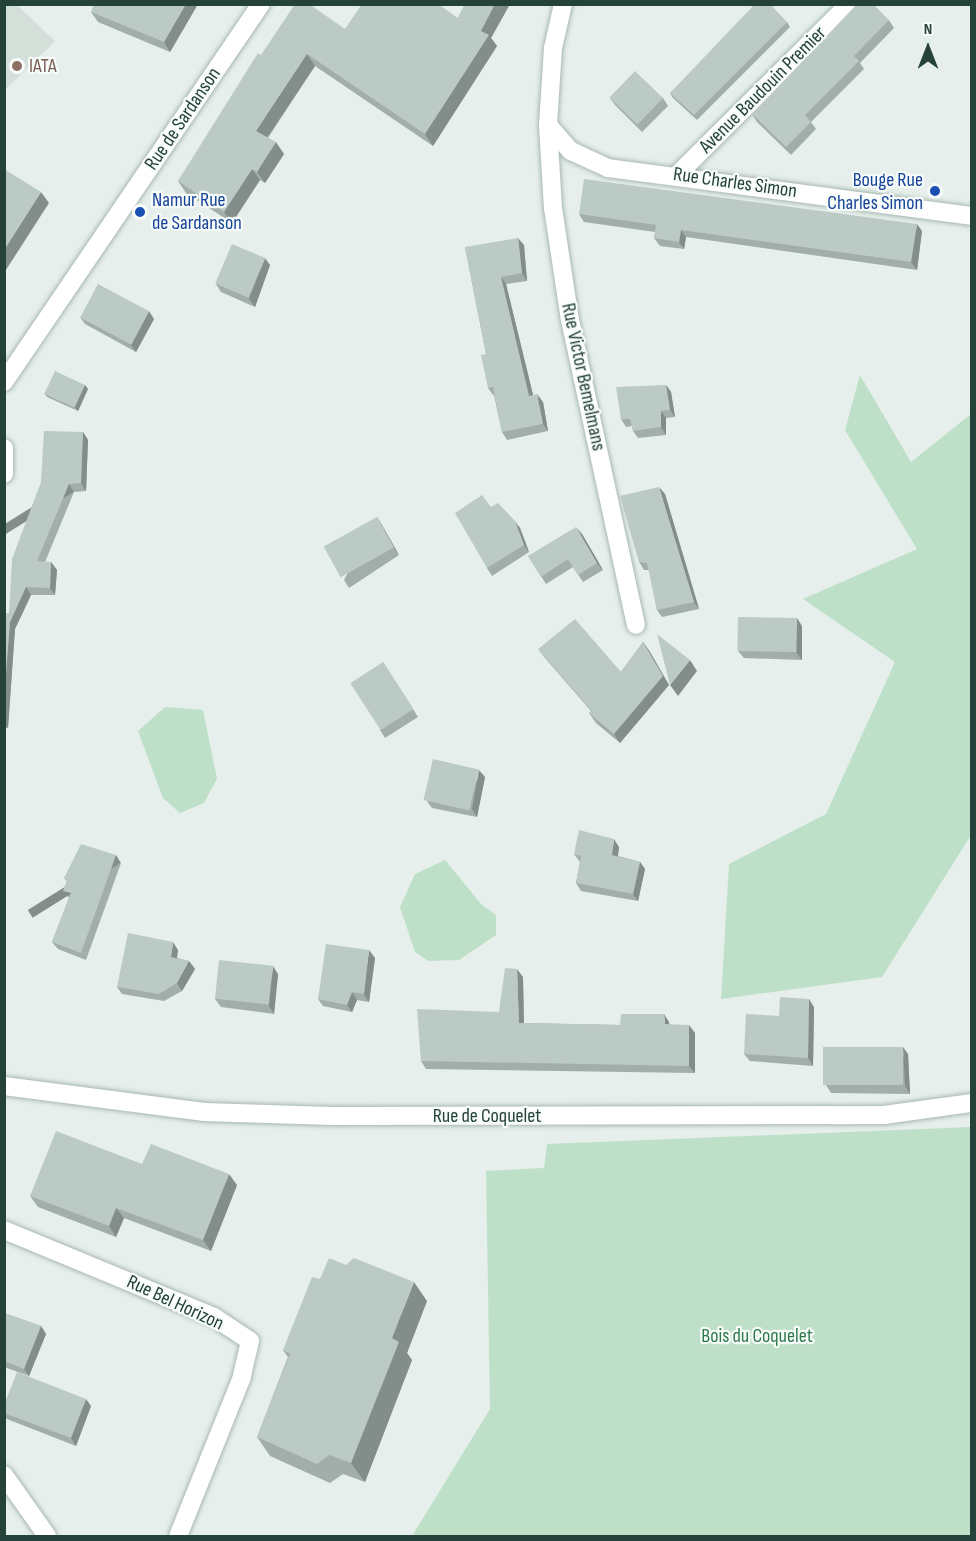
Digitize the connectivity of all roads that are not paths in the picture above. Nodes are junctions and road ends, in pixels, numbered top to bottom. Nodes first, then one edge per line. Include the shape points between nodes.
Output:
1 (261, 4) edge
2 (562, 4) edge
3 (849, 4) edge
4 (548, 125) junction
5 (677, 175) junction
6 (972, 216) edge
7 (4, 382) edge
8 (4, 448) edge
9 (4, 474) edge
10 (636, 625) dead end
11 (4, 1086) edge
12 (972, 1104) edge
13 (4, 1230) edge
14 (4, 1475) edge
15 (47, 1536) edge
16 (178, 1536) edge

1 - 7 street, Rue de Sardanson
2 - 4 street, Rue Victor Bemelmans via 553,48
3 - 5 street, Avenue Baudouin Premier
4 - 5 street, Rue Charles Simon via 571,151 608,168
4 - 10 street, Rue Victor Bemelmans via 553,208 570,320
5 - 6 street, Rue Charles Simon
8 - 9 street
11 - 12 street, Rue de Coquelet via 204,1112 332,1116 884,1115
13 - 16 street, Rue Bel Horizon via 214,1317 250,1341 242,1377
14 - 15 street

